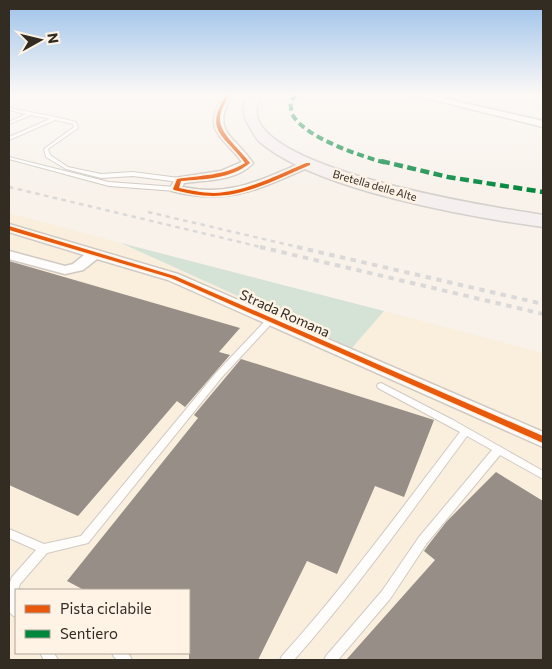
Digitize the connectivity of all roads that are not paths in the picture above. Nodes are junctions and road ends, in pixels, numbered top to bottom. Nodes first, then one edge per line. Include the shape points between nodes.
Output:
1 (38, 126) edge
2 (76, 126) edge
3 (220, 126) edge
4 (253, 126) edge
5 (9, 139) edge
6 (9, 158) edge
7 (308, 164) junction
8 (178, 184) junction
9 (543, 221) edge
10 (9, 228) edge
11 (95, 253) junction
12 (9, 255) edge
13 (271, 320) junction
14 (381, 386) dead end
15 (466, 431) junction
16 (543, 440) edge
17 (498, 450) junction
18 (543, 475) edge
19 (9, 533) edge
20 (44, 549) junction
21 (9, 600) edge
22 (286, 660) edge
23 (330, 660) edge

1 - 5 lane
2 - 8 lane via 46,150 48,156 66,168 102,176 133,174
3 - 8 street via 223,136 248,163 222,176
4 - 7 main road, Bretella delle Alte via 280,150
6 - 8 lane via 108,184
7 - 8 street via 238,193 198,194
7 - 9 main road, Bretella delle Alte via 381,189
10 - 11 street, Strada Romana
11 - 12 street via 78,267 65,270
11 - 13 street, Strada Romana via 174,277
13 - 16 street, Strada Romana
13 - 20 lane via 219,375 84,540
14 - 15 lane
15 - 17 lane
15 - 22 lane via 351,585
17 - 18 lane
17 - 23 lane via 423,540 386,595
19 - 20 lane
20 - 21 lane via 16,581

